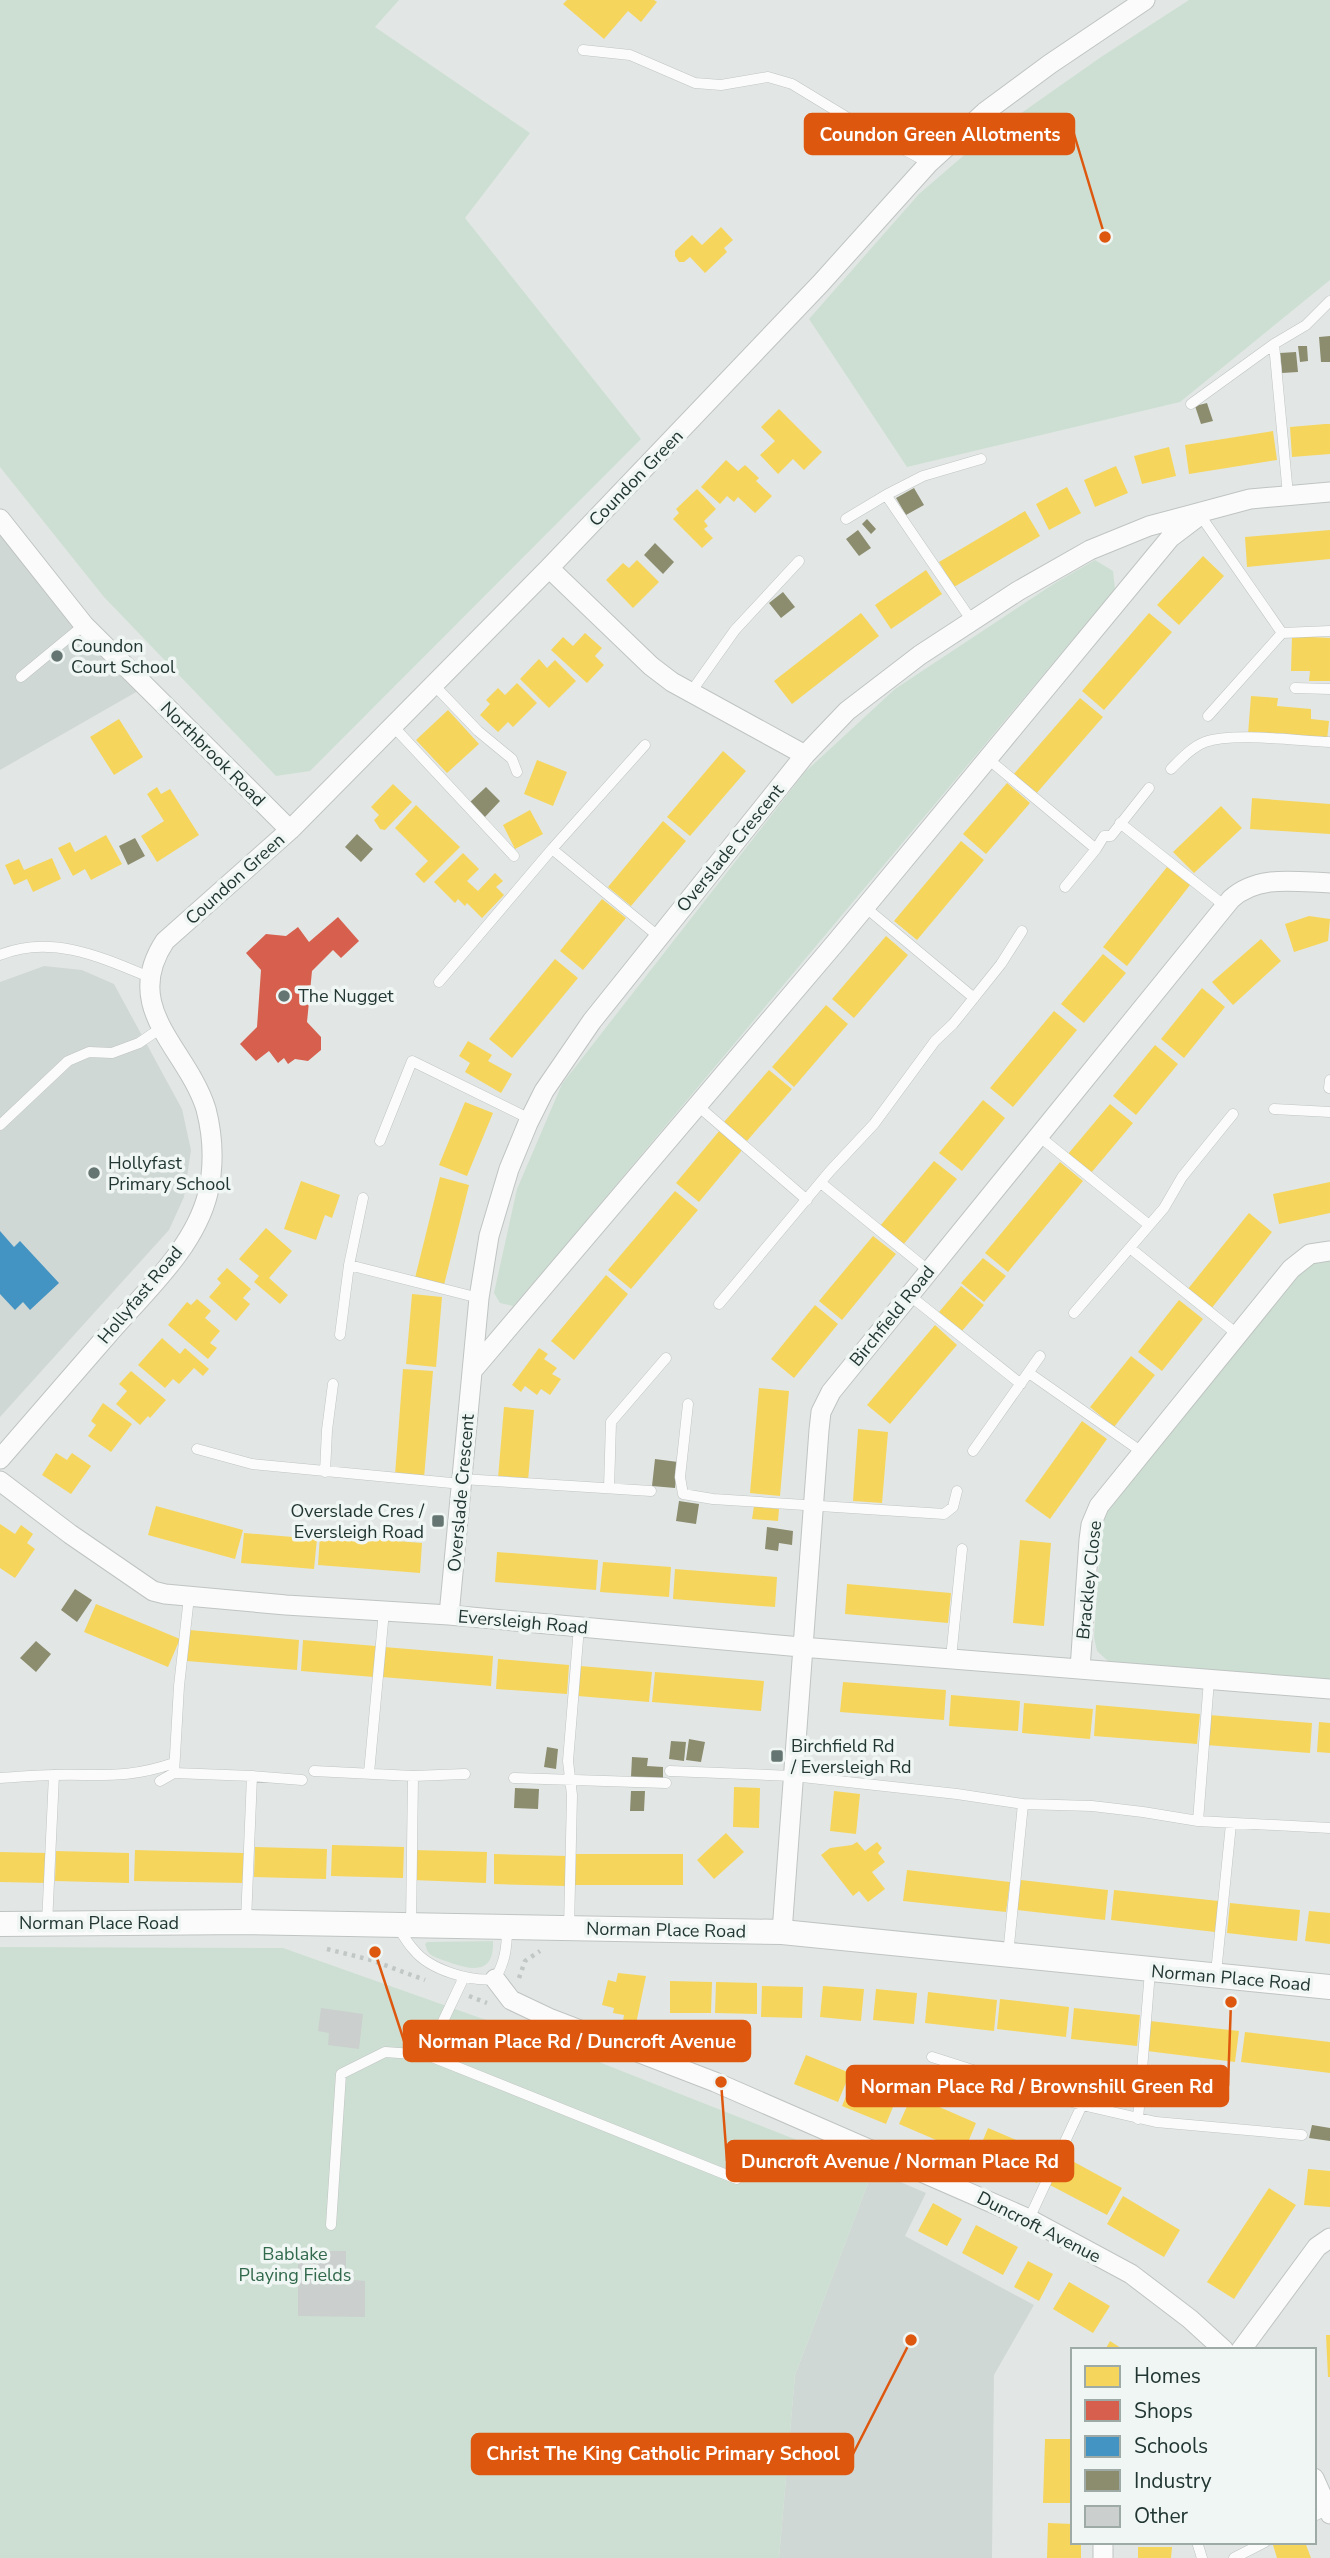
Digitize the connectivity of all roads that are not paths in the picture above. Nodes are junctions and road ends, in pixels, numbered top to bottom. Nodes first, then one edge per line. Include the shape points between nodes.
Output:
1 (1145, 0) edge
2 (583, 50) dead end
3 (929, 163) junction
4 (1330, 302) edge
5 (1274, 344) junction
6 (1191, 404) dead end
7 (981, 459) dead end
8 (1330, 492) edge
9 (886, 495) junction
10 (1288, 495) junction
11 (1204, 512) junction
12 (0, 519) edge
13 (846, 519) dead end
14 (799, 561) dead end
15 (549, 568) junction
16 (972, 621) junction
17 (84, 625) junction
18 (1330, 631) edge
19 (1282, 632) junction
20 (21, 677) dead end
21 (433, 684) junction
22 (1294, 688) dead end
23 (1330, 689) edge
24 (691, 692) junction
25 (1208, 716) dead end
26 (392, 725) junction
27 (1330, 742) edge
28 (645, 746) dead end
29 (805, 755) junction
30 (987, 758) junction
31 (1171, 769) dead end
32 (517, 772) dead end
33 (1149, 788) dead end
34 (1120, 823) junction
35 (290, 830) junction
36 (552, 849) junction
37 (1096, 849) junction
38 (514, 856) dead end
39 (1330, 883) edge
40 (1065, 887) dead end
41 (1225, 906) junction
42 (865, 907) junction
43 (1022, 931) dead end
44 (658, 936) junction
45 (0, 955) edge
46 (149, 977) junction
47 (439, 982) dead end
48 (974, 998) junction
49 (161, 1028) junction
50 (1330, 1080) edge
51 (1329, 1088) edge
52 (698, 1106) junction
53 (1274, 1109) dead end
54 (1330, 1112) edge
55 (1233, 1114) dead end
56 (530, 1119) junction
57 (0, 1125) edge
58 (1040, 1137) junction
59 (380, 1141) dead end
60 (821, 1183) junction
61 (363, 1198) dead end
62 (807, 1200) junction
63 (1149, 1225) junction
64 (1130, 1248) junction
65 (1330, 1251) edge
66 (349, 1265) junction
67 (929, 1271) junction
68 (909, 1295) junction
69 (479, 1298) junction
70 (719, 1304) dead end
71 (1074, 1313) dead end
72 (1237, 1334) junction
73 (340, 1335) dead end
74 (1040, 1356) dead end
75 (666, 1358) dead end
76 (472, 1371) junction
77 (1029, 1373) junction
78 (333, 1384) dead end
79 (1021, 1384) junction
80 (688, 1404) dead end
81 (197, 1449) dead end
82 (973, 1451) dead end
83 (1142, 1452) junction
84 (0, 1459) edge
85 (325, 1472) junction
86 (0, 1481) edge
87 (462, 1482) junction
88 (608, 1488) junction
89 (651, 1491) dead end
90 (957, 1492) dead end
91 (813, 1506) junction
92 (962, 1549) dead end
93 (189, 1597) junction
94 (384, 1611) junction
95 (449, 1615) junction
96 (579, 1627) junction
97 (801, 1647) junction
98 (951, 1658) junction
99 (1080, 1669) junction
100 (1209, 1680) junction
101 (1330, 1689) edge
102 (174, 1768) junction
103 (314, 1771) dead end
104 (670, 1771) dead end
105 (369, 1773) junction
106 (465, 1774) dead end
107 (54, 1775) junction
108 (252, 1776) junction
109 (413, 1776) junction
110 (793, 1776) junction
111 (0, 1778) edge
112 (514, 1778) dead end
113 (569, 1779) junction
114 (302, 1780) dead end
115 (160, 1781) dead end
116 (666, 1783) dead end
117 (1023, 1804) junction
118 (1198, 1821) junction
119 (1231, 1824) junction
120 (1330, 1828) edge
121 (246, 1923) junction
122 (0, 1924) edge
123 (47, 1924) junction
124 (404, 1927) junction
125 (507, 1928) junction
126 (569, 1929) junction
127 (782, 1932) junction
128 (1008, 1956) junction
129 (1150, 1970) junction
130 (1216, 1975) junction
131 (464, 1977) junction
132 (495, 1979) junction
133 (1330, 1987) edge
134 (426, 2055) junction
135 (932, 2057) dead end
136 (1082, 2105) junction
137 (1138, 2119) junction
138 (1302, 2135) dead end
139 (737, 2179) dead end
140 (1029, 2219) junction
141 (331, 2225) dead end
142 (1330, 2238) edge
143 (1222, 2348) edge
144 (1242, 2348) edge
145 (1316, 2485) edge
146 (1324, 2513) edge
147 (1261, 2544) edge
148 (1234, 2558) edge

1 - 3 street, Coundon Green via 985,112
2 - 3 lane via 630,55 695,83 721,85 768,77 792,84
3 - 15 street, Coundon Green
4 - 5 lane via 1306,325
5 - 6 lane
5 - 10 lane
7 - 9 lane via 923,476
8 - 10 street, Overslade Crescent
9 - 13 lane
9 - 16 lane
10 - 11 street, Overslade Crescent via 1250,499
11 - 16 street, Overslade Crescent via 1149,526 1090,550
11 - 19 lane
11 - 30 street, Overslade Crescent via 1170,538
12 - 17 street, Northbrook Road
14 - 24 lane via 736,630
15 - 21 street, Coundon Green
15 - 24 street via 651,666
16 - 29 street, Overslade Crescent via 847,711
17 - 20 lane
17 - 35 street, Northbrook Road
18 - 19 lane
19 - 25 lane
21 - 26 street, Coundon Green
21 - 32 lane via 512,759
22 - 23 lane
24 - 29 street
26 - 35 street, Coundon Green
26 - 38 lane
27 - 31 lane via 1227,738 1204,742
28 - 36 lane
29 - 44 street, Overslade Crescent
30 - 37 lane
30 - 42 street, Overslade Crescent
33 - 34 lane
34 - 37 lane
34 - 41 lane
35 - 46 street, Coundon Green via 165,942
36 - 44 lane
36 - 47 lane
37 - 40 lane
39 - 41 street, Birchfield Road via 1259,883 1241,890
41 - 58 street, Birchfield Road
42 - 48 lane
42 - 52 street, Overslade Crescent
43 - 48 lane
44 - 56 street, Overslade Crescent via 571,1049
45 - 46 lane via 49,945 107,959
46 - 49 street, Hollyfast Road via 149,995
48 - 60 lane
49 - 57 lane via 112,1053 89,1052 68,1061
49 - 84 street, Hollyfast Road via 205,1109 212,1169 207,1196 196,1223 163,1271
50 - 51 lane
52 - 62 lane
52 - 76 street, Overslade Crescent
53 - 54 lane
55 - 63 lane
56 - 59 lane via 412,1061
56 - 69 street, Overslade Crescent via 489,1236
58 - 63 lane
58 - 67 street, Birchfield Road
60 - 62 lane
60 - 67 lane
61 - 66 lane
62 - 70 lane
63 - 64 lane
64 - 71 lane
64 - 72 lane
65 - 72 street, Brackley Close via 1300,1260
66 - 69 lane
66 - 73 lane
67 - 68 street, Birchfield Road
68 - 79 lane
68 - 91 street, Birchfield Road via 831,1392 821,1412
69 - 76 street, Overslade Crescent
72 - 83 street, Brackley Close
74 - 77 lane
75 - 88 lane via 611,1422
76 - 87 street, Overslade Crescent
77 - 79 lane
77 - 83 lane
78 - 85 lane
79 - 82 lane
80 - 91 lane via 680,1477 683,1494
81 - 85 lane via 252,1464
83 - 99 street, Brackley Close via 1098,1506 1091,1525
85 - 87 lane
86 - 93 street, Eversleigh Road via 153,1591
87 - 88 lane
87 - 95 street, Overslade Crescent
88 - 89 lane
90 - 91 lane via 953,1507 944,1514
91 - 97 street, Birchfield Road
92 - 98 lane
93 - 94 street, Eversleigh Road
93 - 102 lane
94 - 95 street, Eversleigh Road
94 - 105 lane
95 - 96 street, Eversleigh Road
96 - 97 street, Eversleigh Road
96 - 113 lane
97 - 98 street, Eversleigh Road
97 - 110 street, Birchfield Road
98 - 99 street, Eversleigh Road
99 - 100 street
100 - 101 street
100 - 118 lane
102 - 107 lane via 124,1776
102 - 108 lane
102 - 115 lane
103 - 105 lane
104 - 110 lane
105 - 109 lane
106 - 109 lane
107 - 111 lane
107 - 123 lane
108 - 114 lane
108 - 121 lane
109 - 124 lane
110 - 117 lane
110 - 127 street, Birchfield Road
112 - 113 lane
113 - 116 lane
113 - 126 lane
117 - 118 lane via 1092,1806
117 - 128 lane
118 - 119 lane
119 - 120 lane
119 - 130 lane
121 - 123 street, Norman Place Road
121 - 124 street, Norman Place Road
122 - 123 street, Norman Place Road
124 - 125 street, Norman Place Road
124 - 131 lane via 415,1952
125 - 126 street, Norman Place Road
125 - 132 lane via 507,1951
126 - 127 street, Norman Place Road
127 - 128 street, Norman Place Road
128 - 129 street, Norman Place Road
129 - 130 street, Norman Place Road
129 - 137 lane
130 - 133 street, Norman Place Road
131 - 132 lane
131 - 134 lane
132 - 140 street, Duncroft Avenue via 512,2000 549,2018 715,2082
134 - 139 lane
134 - 141 lane via 385,2052 341,2074
135 - 136 lane
136 - 137 lane
136 - 140 lane
137 - 138 lane
140 - 143 street, Duncroft Avenue via 1131,2274
142 - 144 street via 1317,2247
145 - 146 street
147 - 148 lane

